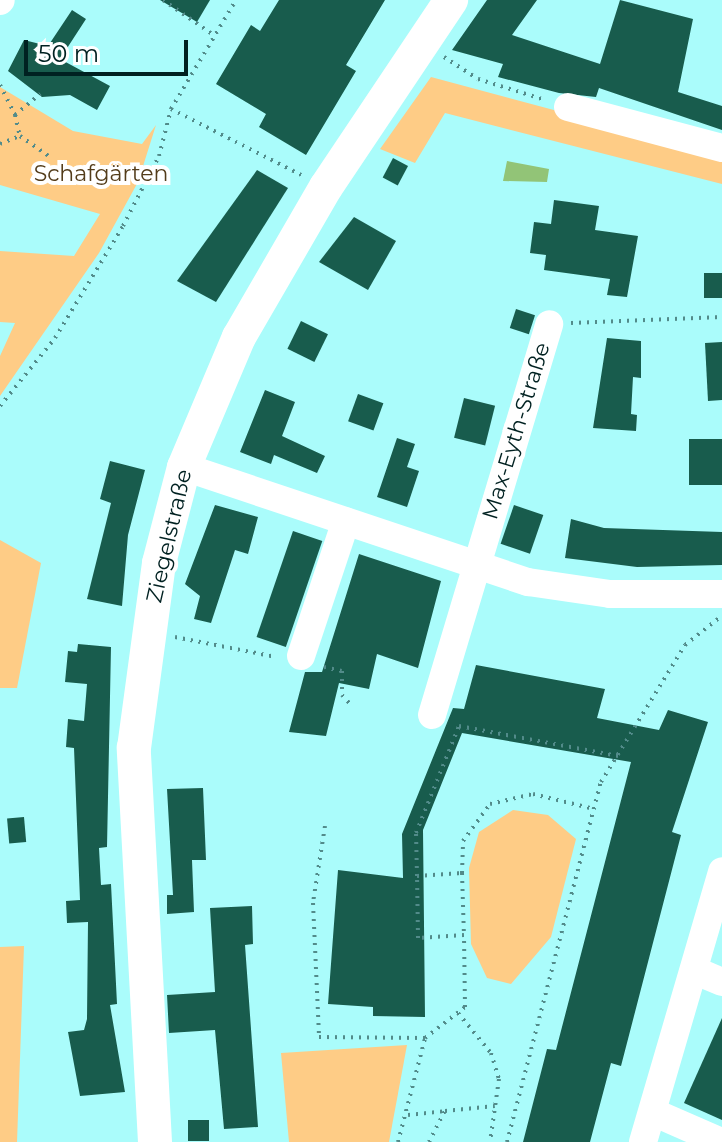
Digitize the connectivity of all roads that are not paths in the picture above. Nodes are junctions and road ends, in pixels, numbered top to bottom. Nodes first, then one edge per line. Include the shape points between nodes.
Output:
1 (451, 0) edge
2 (568, 107) road end
3 (722, 148) edge
4 (549, 324) road end
5 (184, 467) junction
6 (346, 521) junction
7 (473, 566) junction
8 (721, 602) edge
9 (299, 660) road end
10 (432, 715) dead end
11 (722, 871) edge
12 (709, 977) edge
13 (655, 1113) junction
14 (155, 1142) edge
15 (643, 1142) edge
16 (721, 1142) edge

1 - 5 main road, Ziegelstraße via 326,187 239,337
2 - 3 street
4 - 7 street, Max-Eyth-Straße
5 - 6 street
5 - 14 main road, Ziegelstraße via 147,631 134,748
6 - 7 street
6 - 9 street
7 - 8 street via 610,594
7 - 10 street, Max-Eyth-Straße
11 - 12 street
12 - 13 street
13 - 15 street
13 - 16 street

